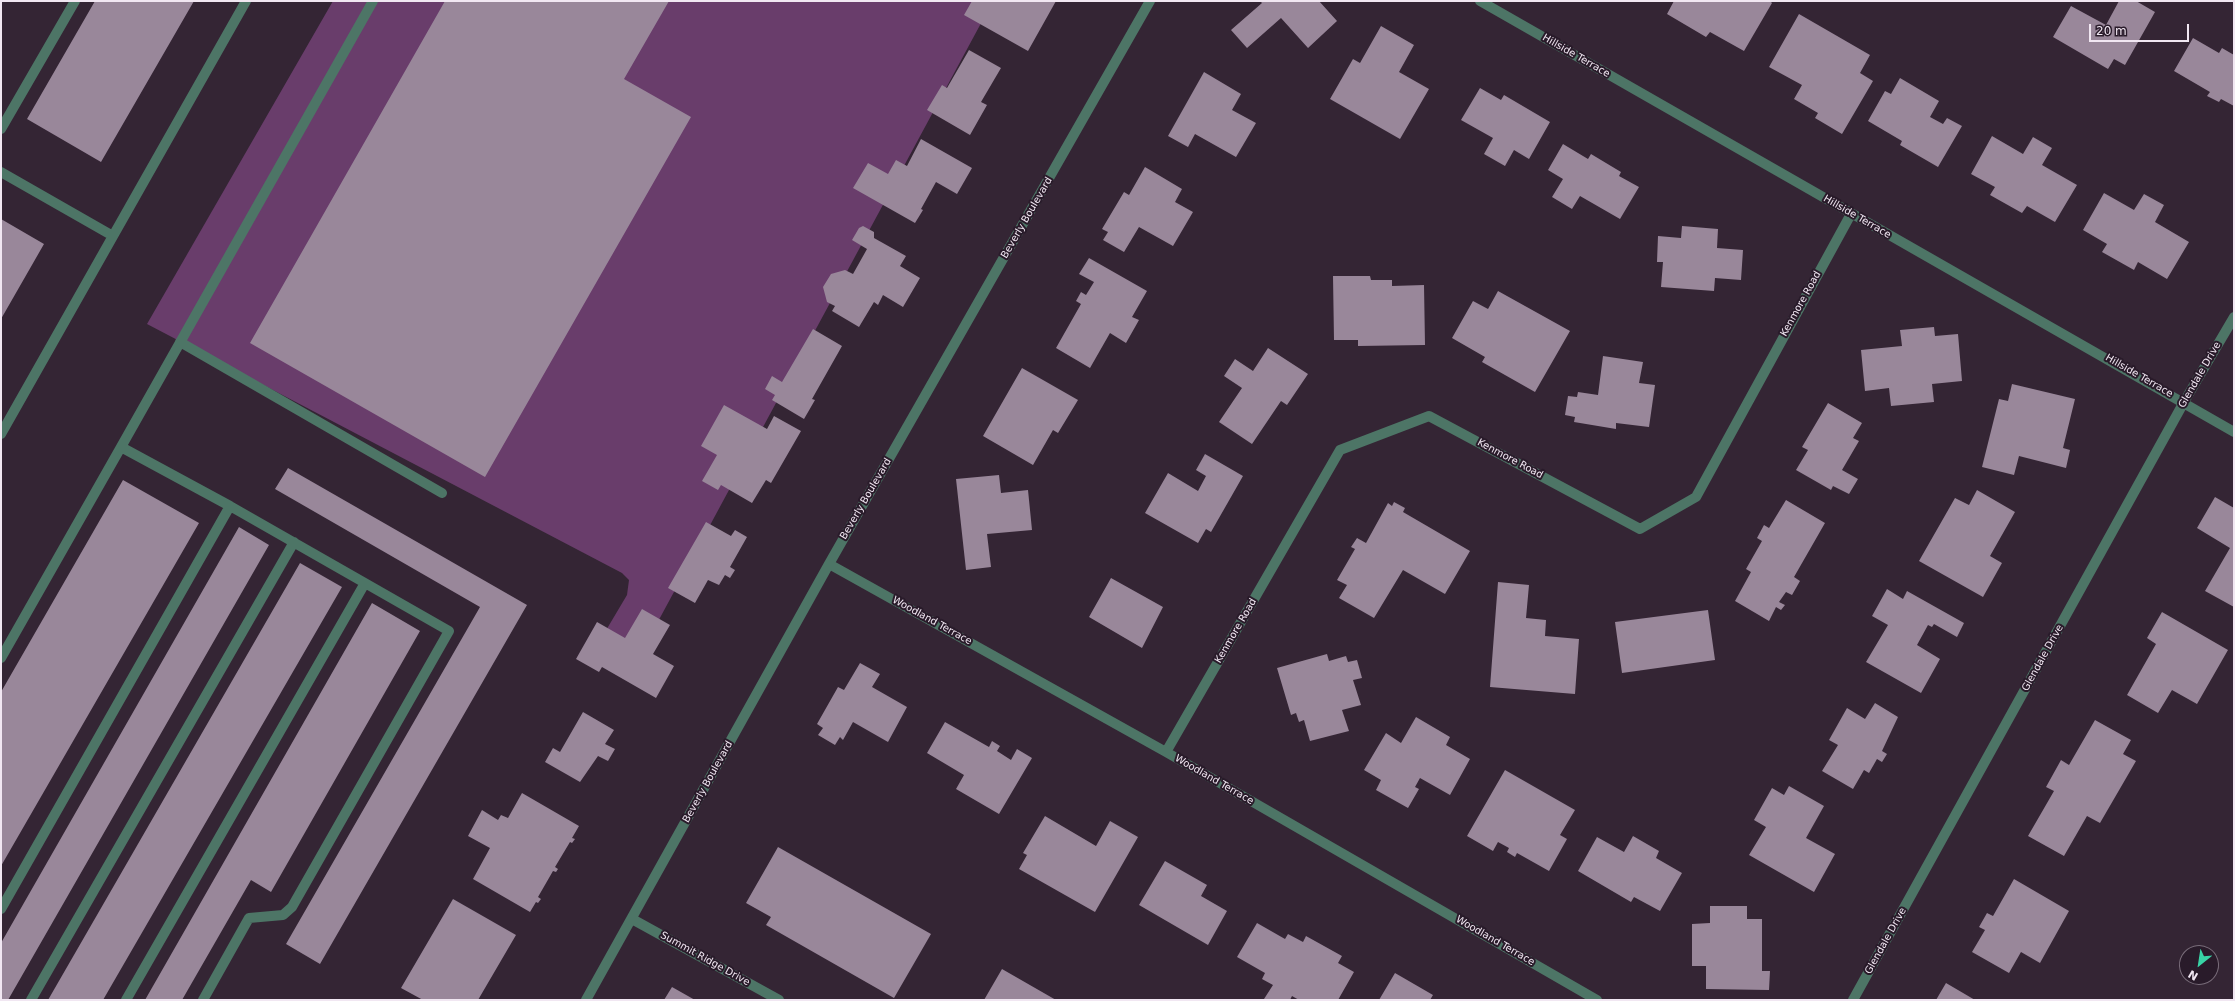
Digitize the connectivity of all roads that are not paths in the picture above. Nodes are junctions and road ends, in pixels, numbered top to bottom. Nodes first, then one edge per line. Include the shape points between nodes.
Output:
1 (74, 1) edge
2 (246, 1) edge
3 (373, 1) edge
4 (1150, 1) edge
5 (1480, 1) edge
6 (1, 129) edge
7 (1, 172) edge
8 (1851, 214) junction
9 (113, 236) junction
10 (2234, 317) edge
11 (180, 342) junction
12 (2184, 402) junction
13 (2234, 432) edge
14 (1, 434) edge
15 (121, 447) junction
16 (442, 493) dead end
17 (230, 506) junction
18 (294, 542) junction
19 (829, 564) junction
20 (365, 583) junction
21 (1, 658) edge
22 (1166, 752) junction
23 (1, 909) edge
24 (632, 919) junction
25 (31, 1000) edge
26 (126, 1000) edge
27 (203, 1000) edge
28 (586, 1000) edge
29 (779, 1000) edge
30 (1597, 1000) edge
31 (1853, 1000) edge

1 - 6 street
2 - 9 street
3 - 11 street
4 - 19 street, Beverly Boulevard
5 - 8 street, Hillside Terrace
7 - 9 street
8 - 12 street, Hillside Terrace
8 - 22 street, Kenmore Road via 1696,497 1640,529 1429,416 1340,450
9 - 14 street
10 - 12 street, Glendale Drive
11 - 15 street
11 - 16 street
12 - 13 street, Hillside Terrace
12 - 31 street, Glendale Drive
15 - 17 street
15 - 21 street
17 - 18 street
17 - 23 street
18 - 20 street
18 - 25 street
19 - 22 street, Woodland Terrace
19 - 24 street, Beverly Boulevard
20 - 26 street
20 - 27 street via 449,631 292,907 283,915 249,918
22 - 30 street, Woodland Terrace
24 - 28 street, Beverly Boulevard
24 - 29 street, Summit Ridge Drive

